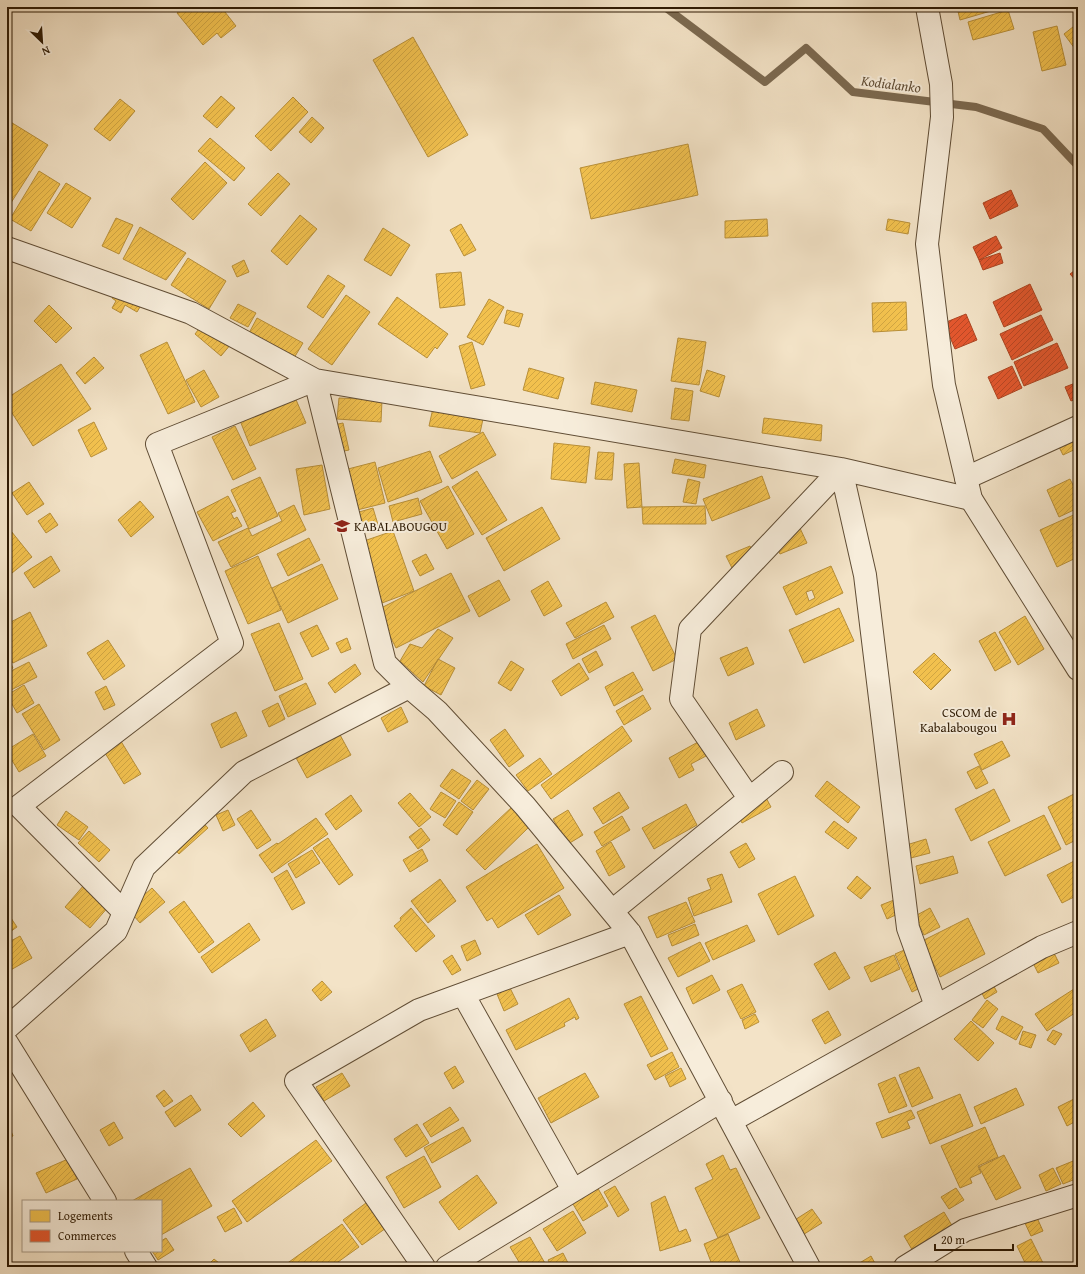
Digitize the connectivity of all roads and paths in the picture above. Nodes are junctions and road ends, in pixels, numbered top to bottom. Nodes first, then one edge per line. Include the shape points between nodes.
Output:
1 (927, 7) edge
2 (7, 248) edge
3 (315, 380) junction
4 (1078, 427) edge
5 (841, 469) junction
6 (968, 489) junction
7 (1078, 669) edge
8 (409, 687) junction
9 (782, 772) dead end
10 (749, 798) junction
11 (612, 911) junction
12 (124, 912) junction
13 (1078, 932) edge
14 (630, 933) junction
15 (464, 994) junction
16 (936, 1006) junction
17 (7, 1028) edge
18 (7, 1043) edge
19 (721, 1101) junction
20 (731, 1121) junction
21 (573, 1190) junction
22 (1078, 1195) edge
23 (104, 1200) edge
24 (137, 1252) edge
25 (146, 1267) edge
26 (424, 1267) edge
27 (447, 1267) edge
28 (810, 1267) edge
29 (905, 1267) edge

1 - 6 street via 941,84 942,116 927,244 944,385
2 - 3 street via 191,313
3 - 5 street
3 - 8 street via 385,663
3 - 12 street via 157,444 232,643 19,806
4 - 6 street
5 - 6 street
5 - 10 street via 690,629 681,699
5 - 16 street via 865,575 908,928
6 - 7 street
8 - 11 street via 437,711 525,806
8 - 12 street via 244,772 144,867
9 - 10 street
10 - 11 street
11 - 14 street
12 - 17 street via 116,931
13 - 16 street via 1042,947
14 - 15 street
14 - 19 street
15 - 21 street
15 - 26 street via 419,1010 296,1081
16 - 20 street
18 - 23 street
19 - 20 street
19 - 21 street
20 - 28 street
21 - 27 street
22 - 29 street via 965,1230
24 - 25 street

